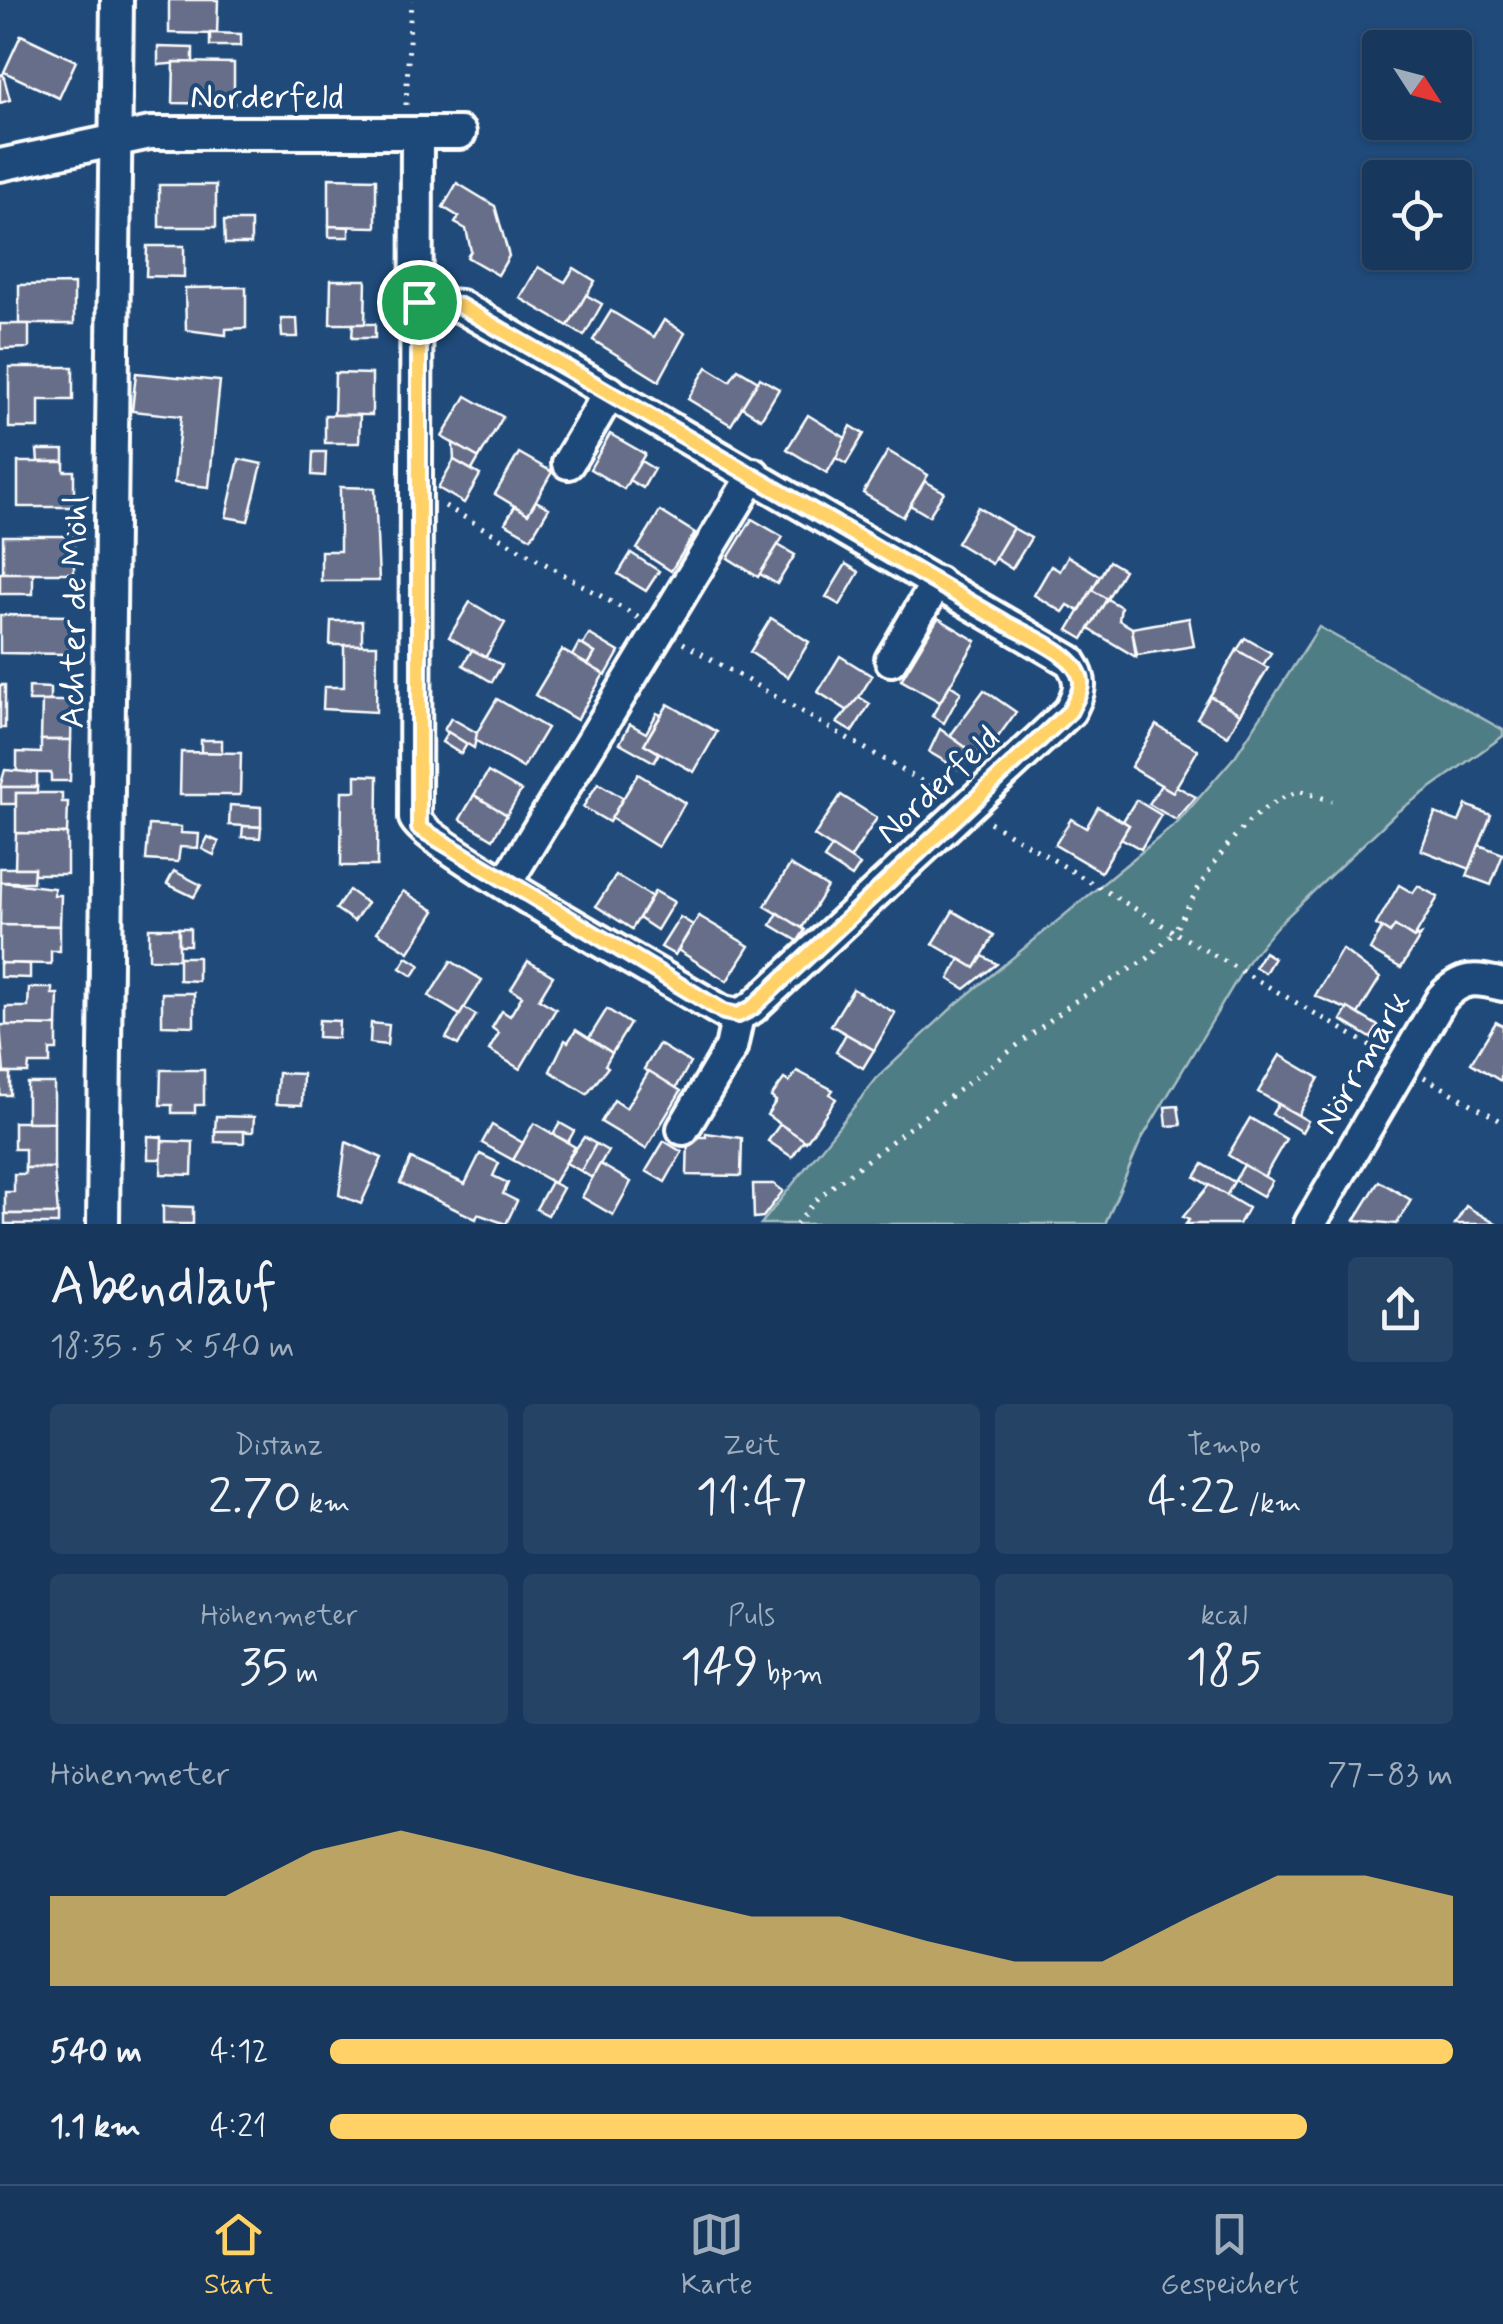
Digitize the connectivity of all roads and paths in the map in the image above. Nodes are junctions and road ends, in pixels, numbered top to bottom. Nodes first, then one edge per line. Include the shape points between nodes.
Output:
1 (117, 0) edge
2 (411, 0) edge
3 (418, 134) junction
4 (460, 134) dead end
5 (116, 138) junction
6 (0, 165) edge
7 (419, 302) junction
8 (610, 392) junction
9 (568, 463) dead end
10 (754, 474) junction
11 (416, 490) junction
12 (936, 582) junction
13 (660, 630) junction
14 (891, 660) dead end
15 (1332, 800) dead end
16 (967, 808) junction
17 (506, 884) junction
18 (1174, 932) junction
19 (1503, 985) edge
20 (738, 1015) junction
21 (1403, 1064) junction
22 (1503, 1122) edge
23 (683, 1130) dead end
24 (103, 1224) edge
25 (796, 1224) edge
26 (1310, 1224) edge

1 - 5 street, Achter de Möhl
2 - 3 path via 405,119
3 - 4 street, Norderfeld
3 - 5 street, Norderfeld
3 - 7 street
5 - 6 street, Norderfeld
5 - 24 street, Achter de Möhl
7 - 8 street, Norderfeld via 460,306
7 - 11 street
8 - 9 street
8 - 10 street, Norderfeld
10 - 12 street, Norderfeld
10 - 13 street
11 - 13 path
11 - 17 street via 416,818 426,834
12 - 14 street
12 - 16 street, Norderfeld via 1070,662 1082,686 1070,711
13 - 16 path
13 - 17 street
15 - 18 path via 1301,791 1268,806 1227,847
16 - 18 path
16 - 20 street, Norderfeld
17 - 20 street
18 - 21 path
18 - 25 path via 820,1196
19 - 21 street, Nörrmark via 1472,978 1456,984
20 - 23 street via 731,1048
21 - 22 path
21 - 26 street, Nörrmark

